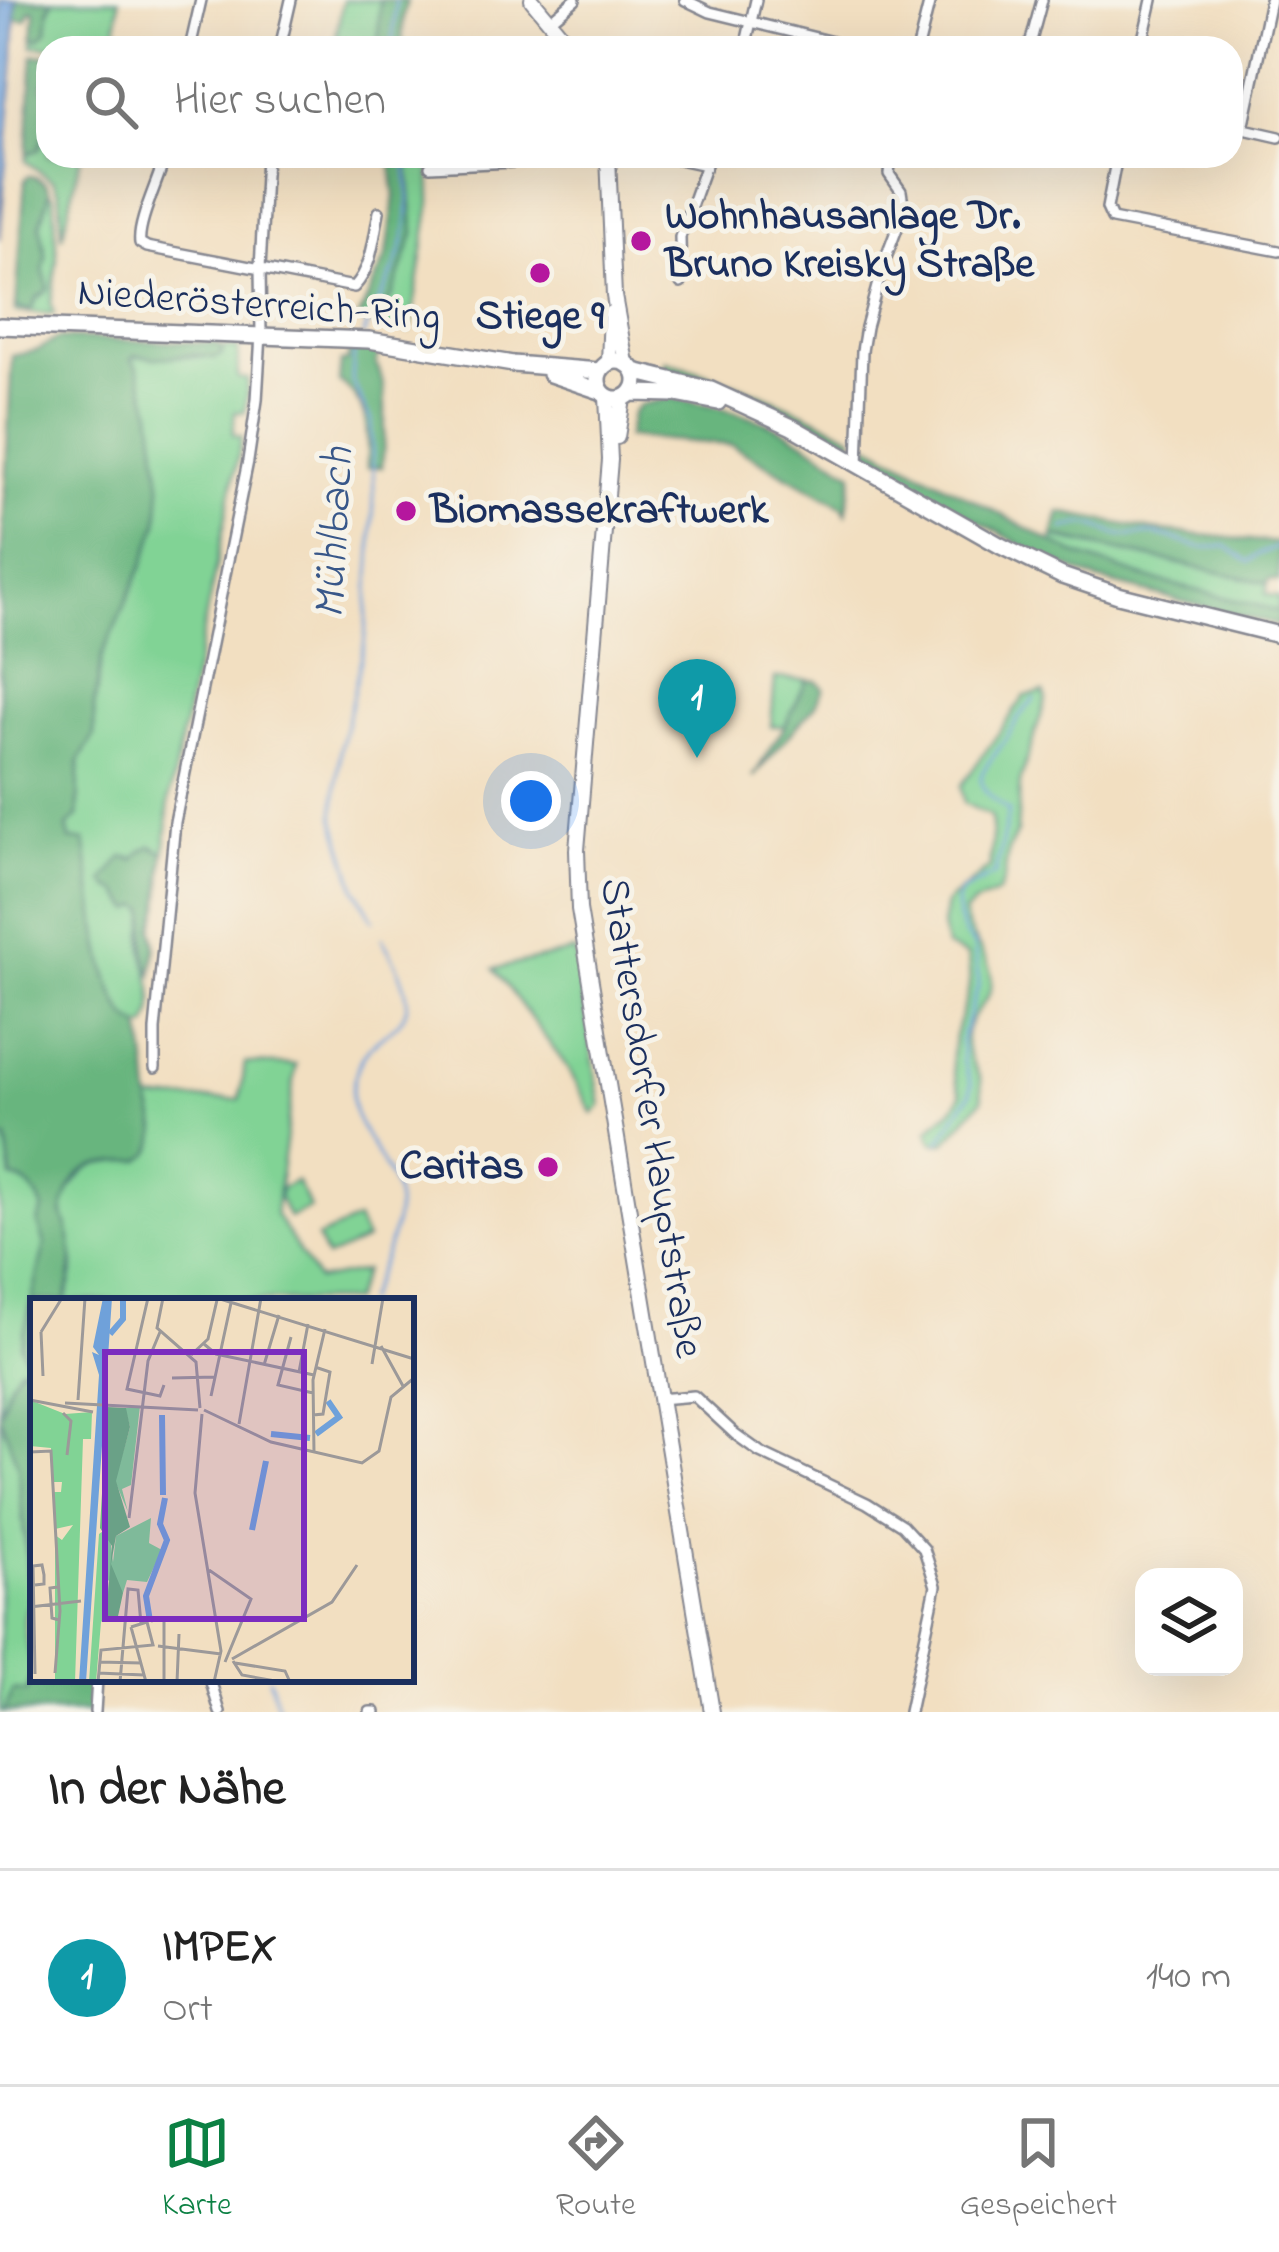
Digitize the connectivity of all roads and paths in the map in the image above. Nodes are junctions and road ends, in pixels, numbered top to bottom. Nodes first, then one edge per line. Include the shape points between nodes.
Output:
1 (201, 0) edge
2 (291, 0) edge
3 (532, 0) edge
4 (575, 0) edge
5 (685, 0) edge
6 (756, 0) edge
7 (930, 0) edge
8 (1042, 0) edge
9 (1152, 0) edge
10 (1270, 0) edge
11 (551, 20) junction
12 (753, 21) junction
13 (193, 36) edge
14 (283, 36) edge
15 (563, 36) edge
16 (749, 36) edge
17 (811, 36) edge
18 (921, 36) edge
19 (1032, 36) edge
20 (1144, 36) edge
21 (1243, 104) edge
22 (1243, 128) edge
23 (1279, 137) edge
24 (162, 168) edge
25 (265, 168) edge
26 (609, 168) edge
27 (705, 168) edge
28 (890, 168) edge
29 (1116, 168) edge
30 (379, 212) dead end
31 (1279, 251) edge
32 (260, 269) junction
33 (681, 284) dead end
34 (0, 326) edge
35 (261, 334) junction
36 (513, 364) junction
37 (617, 367) junction
38 (616, 395) junction
39 (731, 402) junction
40 (857, 464) junction
41 (1279, 635) edge
42 (155, 1068) dead end
43 (659, 1399) junction
44 (97, 1682) edge
45 (211, 1682) edge
46 (95, 1712) edge
47 (220, 1712) edge
48 (712, 1712) edge
49 (909, 1712) edge

1 - 13 street
2 - 14 street
3 - 11 main road
4 - 11 street
5 - 12 street
6 - 12 street
7 - 18 street
8 - 19 street
9 - 20 street
10 - 21 street
11 - 15 main road
12 - 16 street
12 - 17 street
22 - 23 street
24 - 32 street via 139,232 142,245
25 - 32 street
26 - 37 main road
27 - 33 street via 680,237
28 - 40 street via 904,210 866,326
29 - 31 street via 1112,219
30 - 32 street via 366,271 354,287
32 - 35 street
34 - 35 main road, Niederösterreich-Ring
35 - 36 main road, Niederösterreich-Ring via 369,340
35 - 42 street via 248,461 175,822
36 - 37 main road, Niederösterreich-Ring
36 - 38 main road, Niederösterreich-Ring
37 - 38 main road via 597,381
37 - 38 main road via 636,382
37 - 39 main road, Niederösterreich-Ring
38 - 39 main road, Niederösterreich-Ring
38 - 43 main road, Stattersdorfer Hauptstraße via 579,909
39 - 40 main road
40 - 41 main road via 1062,576
43 - 48 main road, Stattersdorfer Hauptstraße
43 - 49 street via 694,1396 760,1452 867,1503 915,1537 936,1586
44 - 46 street
45 - 47 street

